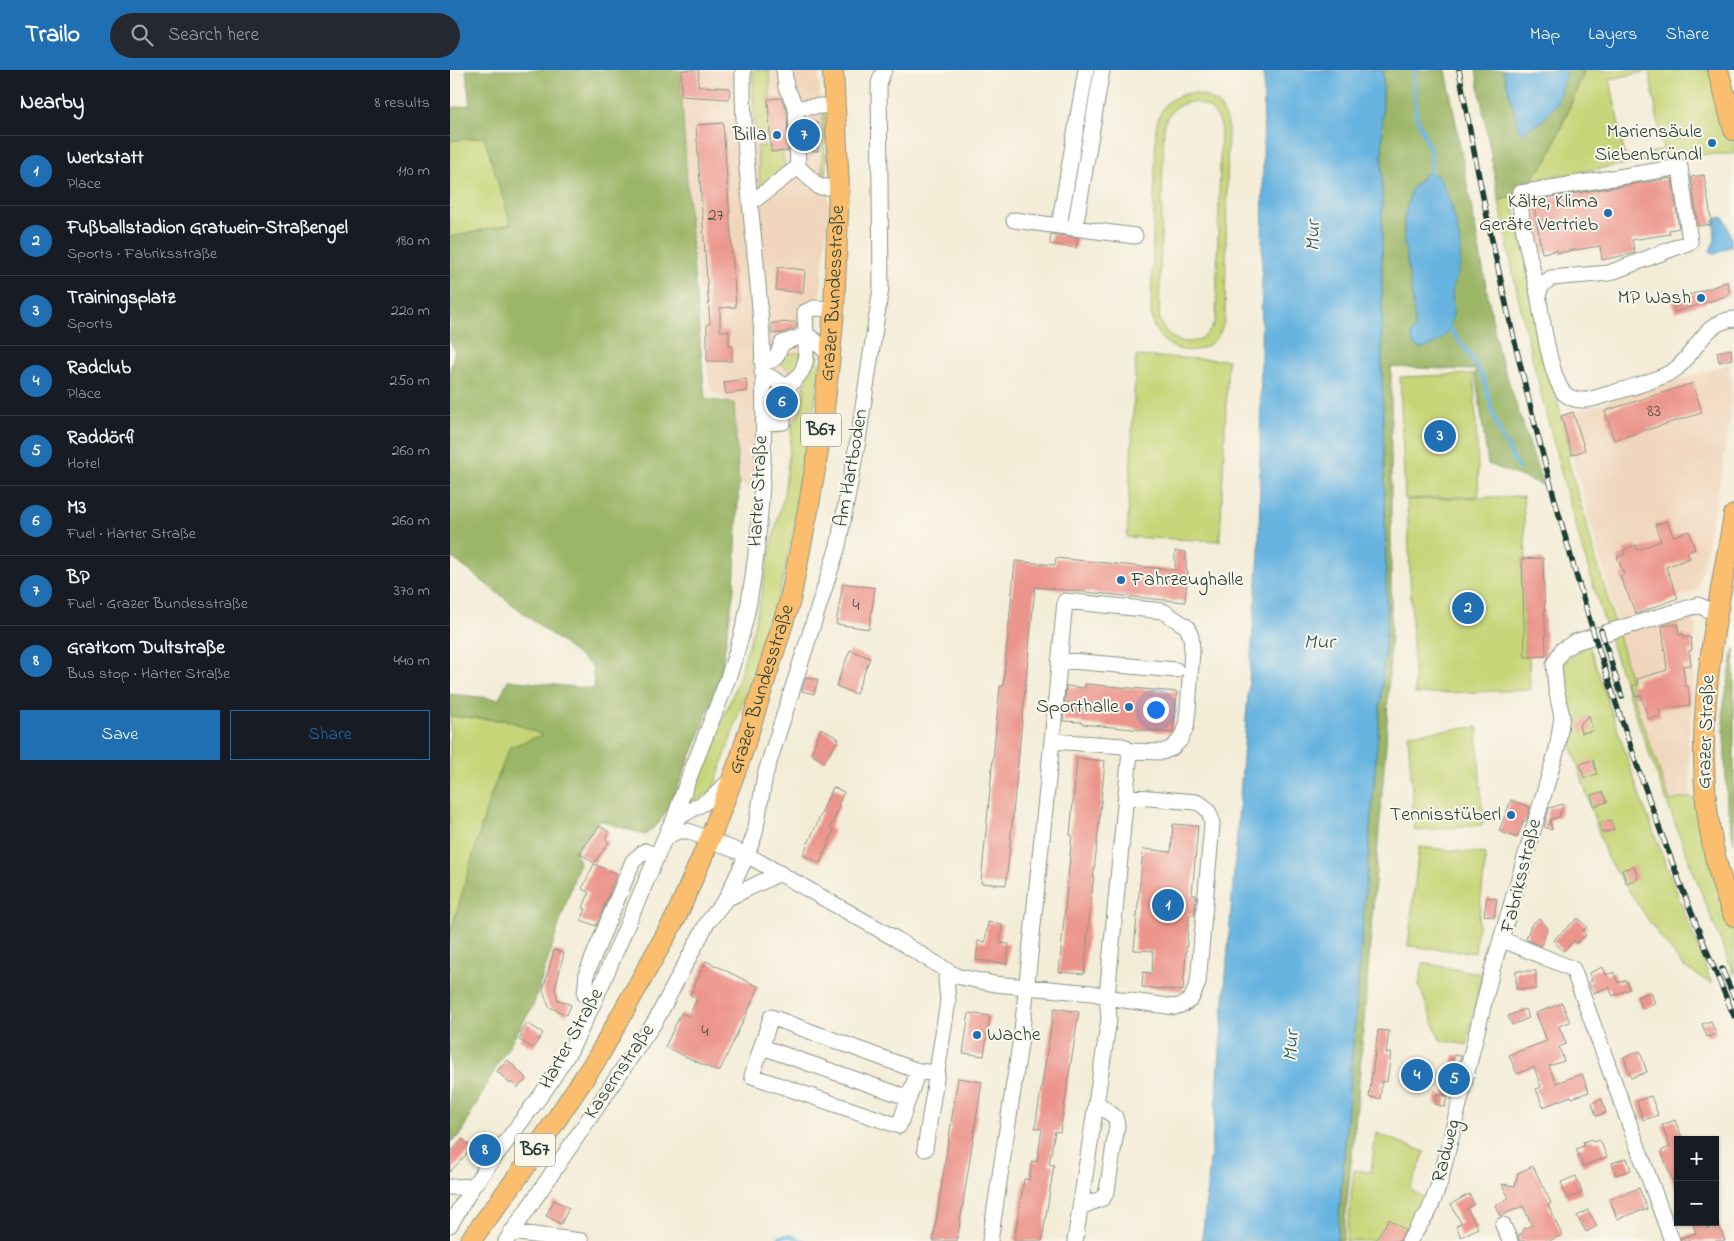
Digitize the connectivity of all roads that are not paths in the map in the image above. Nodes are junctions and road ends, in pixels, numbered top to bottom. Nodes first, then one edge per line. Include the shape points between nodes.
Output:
1 (743, 70) edge
2 (784, 70) edge
3 (833, 70) edge
4 (884, 70) edge
5 (1086, 70) edge
6 (1102, 70) edge
7 (1718, 70) edge
8 (834, 105) junction
9 (796, 108) junction
10 (1734, 130) edge
11 (798, 167) junction
12 (839, 187) junction
13 (750, 200) junction
14 (1014, 220) dead end
15 (1059, 226) junction
16 (1075, 228) junction
17 (1135, 236) dead end
18 (1538, 295) junction
19 (834, 309) junction
20 (1734, 319) edge
21 (806, 335) junction
22 (830, 355) junction
23 (762, 367) junction
24 (787, 387) junction
25 (763, 423) junction
26 (1734, 516) edge
27 (1717, 614) junction
28 (1059, 660) junction
29 (1176, 670) dead end
30 (1052, 741) junction
31 (1130, 751) junction
32 (732, 778) junction
33 (1126, 796) junction
34 (681, 813) junction
35 (666, 837) junction
36 (710, 839) junction
37 (747, 854) junction
38 (780, 873) junction
39 (726, 899) junction
40 (1734, 916) edge
41 (1501, 939) junction
42 (949, 973) junction
43 (1026, 986) junction
44 (1107, 996) junction
45 (762, 1046) junction
46 (918, 1071) junction
47 (937, 1073) junction
48 (909, 1098) junction
49 (1096, 1102) junction
50 (925, 1149) dead end
51 (473, 1186) junction
52 (450, 1187) edge
53 (1080, 1207) junction
54 (450, 1225) edge
55 (1503, 1225) dead end
56 (509, 1236) edge
57 (470, 1241) edge
58 (581, 1241) edge
59 (990, 1241) edge
60 (1075, 1241) edge
61 (1409, 1241) edge
62 (1510, 1241) edge
63 (1672, 1241) edge

1 - 13 street, Harter Straße
2 - 9 street via 786,87
3 - 8 main road, Grazer Bundesstraße / B67
4 - 37 street, Am Hartboden via 879,83 880,288 858,440 838,546 764,775 755,833
5 - 15 street
6 - 16 street
7 - 10 main road
8 - 9 street
8 - 12 main road, Grazer Bundesstraße / B67
9 - 11 street
11 - 12 street via 819,187
11 - 13 street via 756,199
12 - 19 main road, Grazer Bundesstraße / B67
13 - 23 street, Harter Straße
14 - 15 street
15 - 16 street
16 - 17 street
18 - 18 street via 1542,285 1551,278 1609,273 1690,242 1680,166 1520,192 1520,210
18 - 20 street via 1549,351 1561,388 1570,398 1582,401 1676,369 1706,333 1723,320
19 - 21 street via 814,308 805,312
19 - 22 main road, Grazer Bundesstraße / B67
21 - 22 street
21 - 23 street via 782,343 777,357
21 - 24 street via 806,362 800,377
22 - 32 main road, Grazer Bundesstraße / B67 via 822,427 790,600
23 - 24 street
23 - 25 street, Harter Straße
24 - 25 street via 783,422
25 - 34 street, Harter Straße via 758,542 748,604 729,676
26 - 27 main road, Grazer Straße
27 - 40 main road, Grazer Straße via 1704,716 1704,783 1717,868
27 - 41 street, Fabriksstraße via 1698,605 1575,642 1562,650 1554,664 1562,718 1557,749
28 - 29 street
28 - 30 street
28 - 31 street via 1065,601 1164,611 1187,627 1192,650 1186,727 1172,748 1162,752
30 - 31 street via 1123,746
30 - 43 street
31 - 33 street
32 - 34 street via 712,798
32 - 36 main road, Grazer Bundesstraße / B67
33 - 44 street
33 - 44 street via 1196,802 1204,804 1211,815 1198,983 1191,999 1175,1007
34 - 35 street, Harter Straße
34 - 36 street via 701,816 707,822
35 - 36 street via 678,831 688,831
35 - 51 street, Harter Straße via 571,1049 547,1087
36 - 37 street
36 - 57 main road, Grazer Bundesstraße / B67 via 676,917 598,1057 522,1171
37 - 38 street
37 - 39 street, Kasernstraße
38 - 39 street, Kasernstraße
38 - 42 street
39 - 56 street, Kasernstraße via 707,923 656,1020
41 - 61 street, Radweg via 1440,1182 1429,1211
41 - 63 street, Fabriksstraße via 1573,970
42 - 43 street via 970,980
42 - 47 street
43 - 44 street
43 - 59 street
44 - 49 street via 1109,1020
45 - 46 street via 771,1017
45 - 48 street
45 - 48 street via 752,1076 899,1126
46 - 47 street
46 - 48 street
47 - 50 street
49 - 53 street
49 - 53 street via 1115,1117 1118,1125 1107,1191 1103,1198
51 - 52 street
51 - 54 street, Harter Straße
53 - 60 street
55 - 62 street
56 - 58 street

